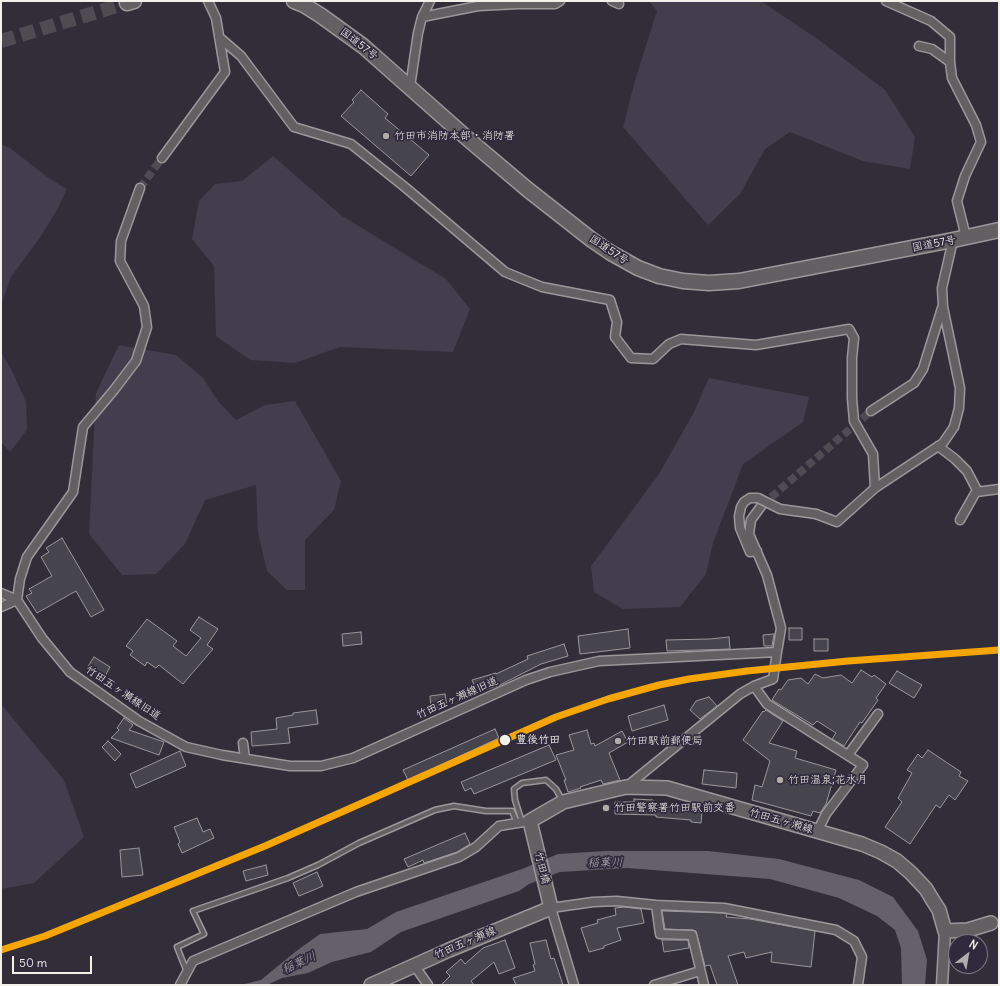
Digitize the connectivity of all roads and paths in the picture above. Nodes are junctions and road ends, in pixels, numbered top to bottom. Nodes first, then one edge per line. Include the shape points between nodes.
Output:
1 (208, 1) edge
2 (294, 1) edge
3 (430, 1) edge
4 (560, 1) edge
5 (886, 1) edge
6 (422, 17) junction
7 (219, 37) junction
8 (919, 46) dead end
9 (950, 62) junction
10 (410, 87) junction
11 (162, 158) tunnel mouth
12 (140, 188) tunnel mouth
13 (999, 230) edge
14 (960, 239) junction
15 (943, 307) junction
16 (871, 410) tunnel mouth
17 (938, 446) junction
18 (875, 488) junction
19 (999, 489) edge
20 (976, 492) junction
21 (760, 502) junction
22 (960, 520) dead end
23 (757, 551) junction
24 (1, 593) edge
25 (17, 600) junction
26 (1, 607) edge
27 (777, 652) junction
28 (754, 686) junction
29 (878, 714) dead end
30 (243, 743) dead end
31 (848, 755) junction
32 (245, 758) junction
33 (626, 787) junction
34 (563, 802) junction
35 (523, 822) junction
36 (817, 832) junction
37 (550, 903) junction
38 (656, 905) junction
39 (991, 923) dead end
40 (945, 931) junction
41 (414, 965) junction
42 (700, 971) junction
43 (187, 973) junction
44 (180, 985) edge
45 (371, 985) edge
46 (428, 985) edge
47 (574, 985) edge
48 (654, 985) edge
49 (704, 985) edge
50 (858, 985) edge
51 (942, 985) edge

1 - 7 street via 216,18
2 - 10 highway, 国道57号 via 320,15 363,46
3 - 6 street
4 - 6 street via 555,4 478,6
5 - 9 street via 931,21 950,37
6 - 10 street
7 - 11 street via 225,72
7 - 18 street via 241,56 294,127 351,144 505,272 542,287 610,300 617,322 615,337 631,358 653,360 669,344 681,339 756,346 849,329 854,338 854,421 873,454
8 - 9 street via 932,49
9 - 14 street via 952,78 976,124 981,142 965,176 957,201
10 - 14 highway, 国道57号 via 509,174 592,240 638,268 659,276 709,283 739,281
12 - 25 street via 121,241 120,261 144,306 147,326 136,361 83,427 73,492 27,557
13 - 14 highway, 国道57号
14 - 15 street via 942,288
15 - 16 street via 923,369 914,383
15 - 17 street via 960,388 960,408 954,427
17 - 18 street
17 - 20 street via 955,458 967,471
18 - 21 street, bridge via 837,522 816,514 780,509
19 - 20 street
20 - 22 street
21 - 23 street via 751,520 749,534
21 - 23 street via 750,498 744,502 739,516 740,528 750,552
23 - 27 street via 767,574 781,628
24 - 25 street
25 - 26 street
25 - 32 street, 竹田五ヶ瀬線旧道 via 42,638 70,672 139,721 186,747
27 - 28 street via 773,679
27 - 32 street, 竹田五ヶ瀬線旧道 via 599,661 526,680 353,758 321,766 290,766
28 - 31 street via 767,704
28 - 33 street via 740,694
29 - 31 street
30 - 32 street
31 - 36 street via 863,765 826,814
33 - 34 main road, 竹田五ヶ瀬線
33 - 36 main road, 竹田五ヶ瀬線 via 668,788
34 - 35 main road, 竹田五ヶ瀬線
34 - 35 lane via 556,789 546,780 522,783 514,789
35 - 37 main road, 竹田橋 via 534,839
35 - 43 street via 499,826 476,847 459,857 356,892 193,962
35 - 43 lane via 512,811 486,811 454,806 435,810 288,878 193,911 204,934 177,947
36 - 40 main road, 竹田五ヶ瀬線 via 862,844 897,862 926,889 939,910
37 - 38 street via 617,901
37 - 41 main road, 竹田五ヶ瀬線
37 - 47 street
38 - 42 street via 660,934 692,935
38 - 50 street via 724,908 836,930 854,941 862,957
39 - 40 main road via 968,930
40 - 51 street
41 - 45 main road, 竹田五ヶ瀬線
41 - 46 street
42 - 48 street
42 - 49 street
43 - 44 street

